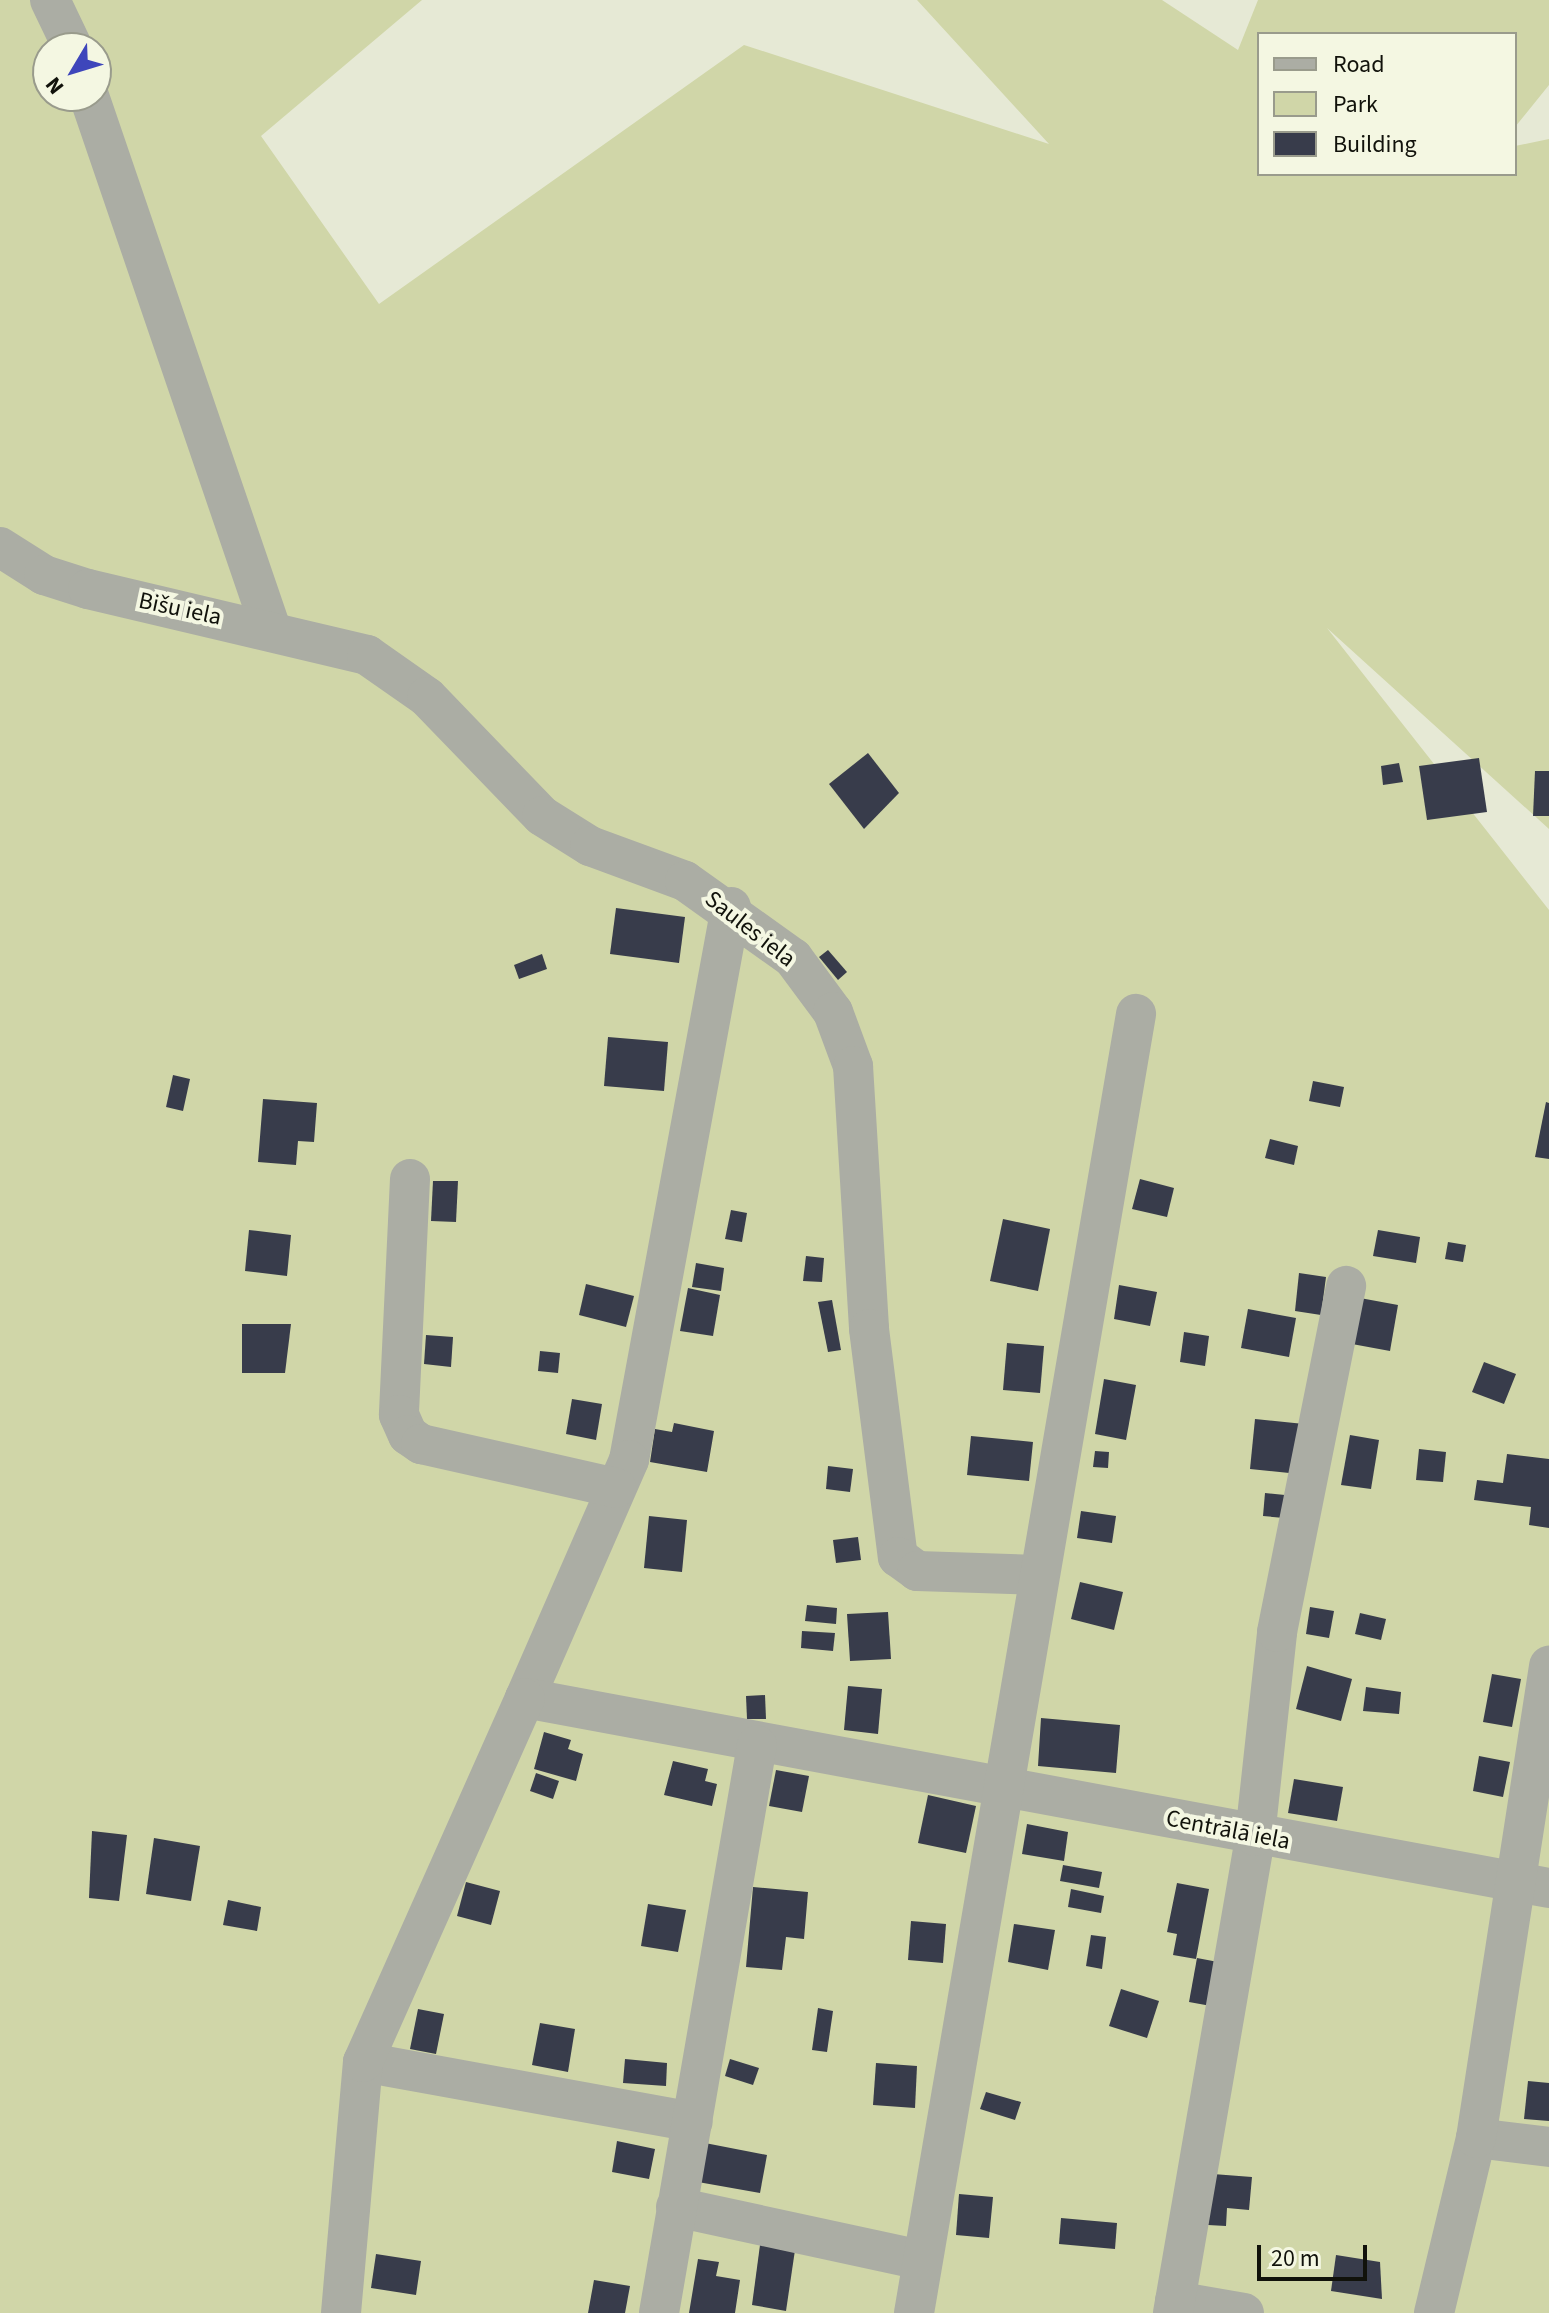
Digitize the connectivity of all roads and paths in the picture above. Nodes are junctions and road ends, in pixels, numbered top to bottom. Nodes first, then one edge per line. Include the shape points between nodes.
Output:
1 (50, 0) edge
2 (65, 32) edge
3 (94, 112) edge
4 (0, 547) edge
5 (271, 629) junction
6 (367, 655) joint
7 (731, 907) junction
8 (1136, 1014) dead end
9 (410, 1179) dead end
10 (1346, 1286) dead end
11 (616, 1488) junction
12 (1039, 1575) junction
13 (1549, 1666) edge
14 (525, 1698) junction
15 (757, 1745) junction
16 (1007, 1783) junction
17 (1255, 1836) junction
18 (1530, 1885) edge
19 (363, 2062) junction
20 (693, 2122) junction
21 (1476, 2138) junction
22 (1549, 2147) edge
23 (676, 2207) junction
24 (922, 2260) junction
25 (1174, 2307) edge
26 (341, 2313) edge
27 (659, 2313) edge
28 (914, 2313) edge
29 (1244, 2313) edge
30 (1434, 2313) edge

1 - 2 street
3 - 5 street
4 - 5 street, Bišu iela via 44,575 88,589
5 - 6 street, Bišu iela
6 - 7 street, Saules iela via 427,697 542,816 590,846 685,881
7 - 11 street via 629,1460
7 - 12 street, Saules iela via 793,958 833,1012 853,1066 869,1329 898,1557 917,1571
8 - 12 street
9 - 11 street via 399,1415 408,1435 421,1444
10 - 17 street via 1277,1632
11 - 14 street
12 - 16 street
13 - 18 street
14 - 15 street, Centrālā iela
14 - 19 street
15 - 16 street, Centrālā iela
15 - 20 street
16 - 17 street, Centrālā iela
16 - 24 street
17 - 18 street, Centrālā iela
17 - 25 street
18 - 21 street
19 - 20 street
19 - 26 street
20 - 23 street
21 - 22 street
21 - 30 street
23 - 24 street
23 - 27 street
24 - 28 street
25 - 29 street

